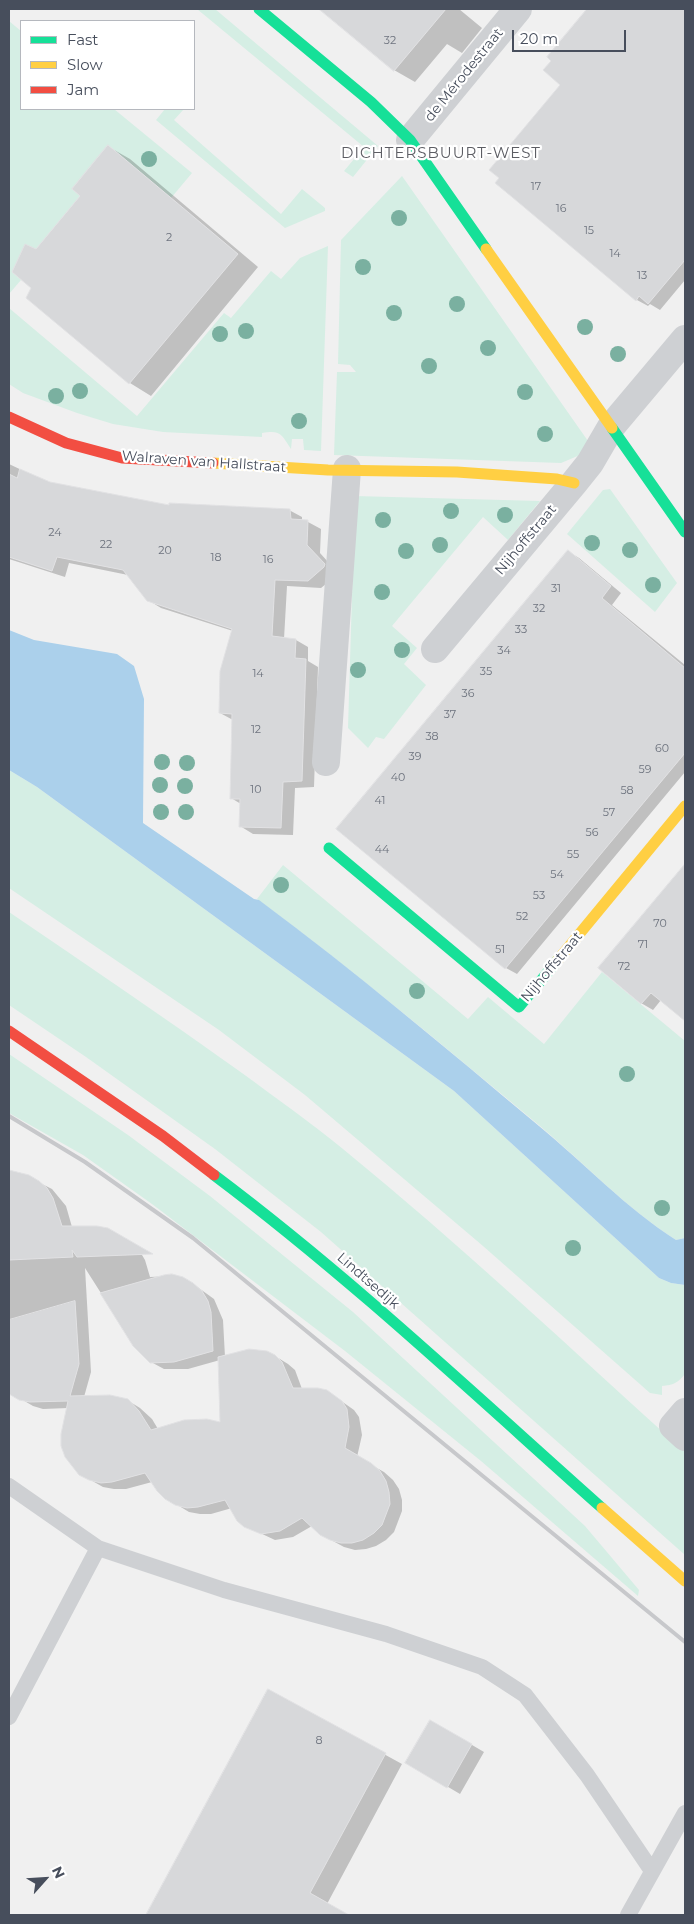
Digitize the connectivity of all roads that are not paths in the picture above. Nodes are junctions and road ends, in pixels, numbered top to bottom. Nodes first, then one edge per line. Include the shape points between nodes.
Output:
1 (259, 9) edge
2 (516, 9) edge
3 (410, 140) junction
4 (685, 339) edge
5 (9, 416) edge
6 (611, 427) junction
7 (347, 469) junction
8 (574, 482) junction
9 (685, 532) edge
10 (435, 649) dead end
11 (326, 762) dead end
12 (685, 806) edge
13 (329, 848) dead end
14 (9, 1031) edge
15 (9, 1486) edge
16 (98, 1548) junction
17 (685, 1582) edge
18 (9, 1717) edge
19 (685, 1813) edge
20 (652, 1871) junction
21 (628, 1915) edge

1 - 3 street via 371,102
2 - 3 street, de Mérodestraat
3 - 6 street
4 - 6 street, Nijhoffstraat
5 - 7 street, Walraven van Hallstraat via 66,443 122,458
6 - 8 street, Nijhoffstraat via 590,463
6 - 9 street
7 - 8 street, Walraven van Hallstraat via 457,472
7 - 11 street
8 - 10 street, Nijhoffstraat
12 - 13 street, Nijhoffstraat via 519,1007
14 - 17 street, Lindtsedijk via 163,1136 269,1216 341,1276
15 - 16 lane
16 - 18 lane
16 - 20 lane via 224,1590 386,1634 482,1667 525,1696 587,1775
19 - 20 lane
20 - 21 lane

